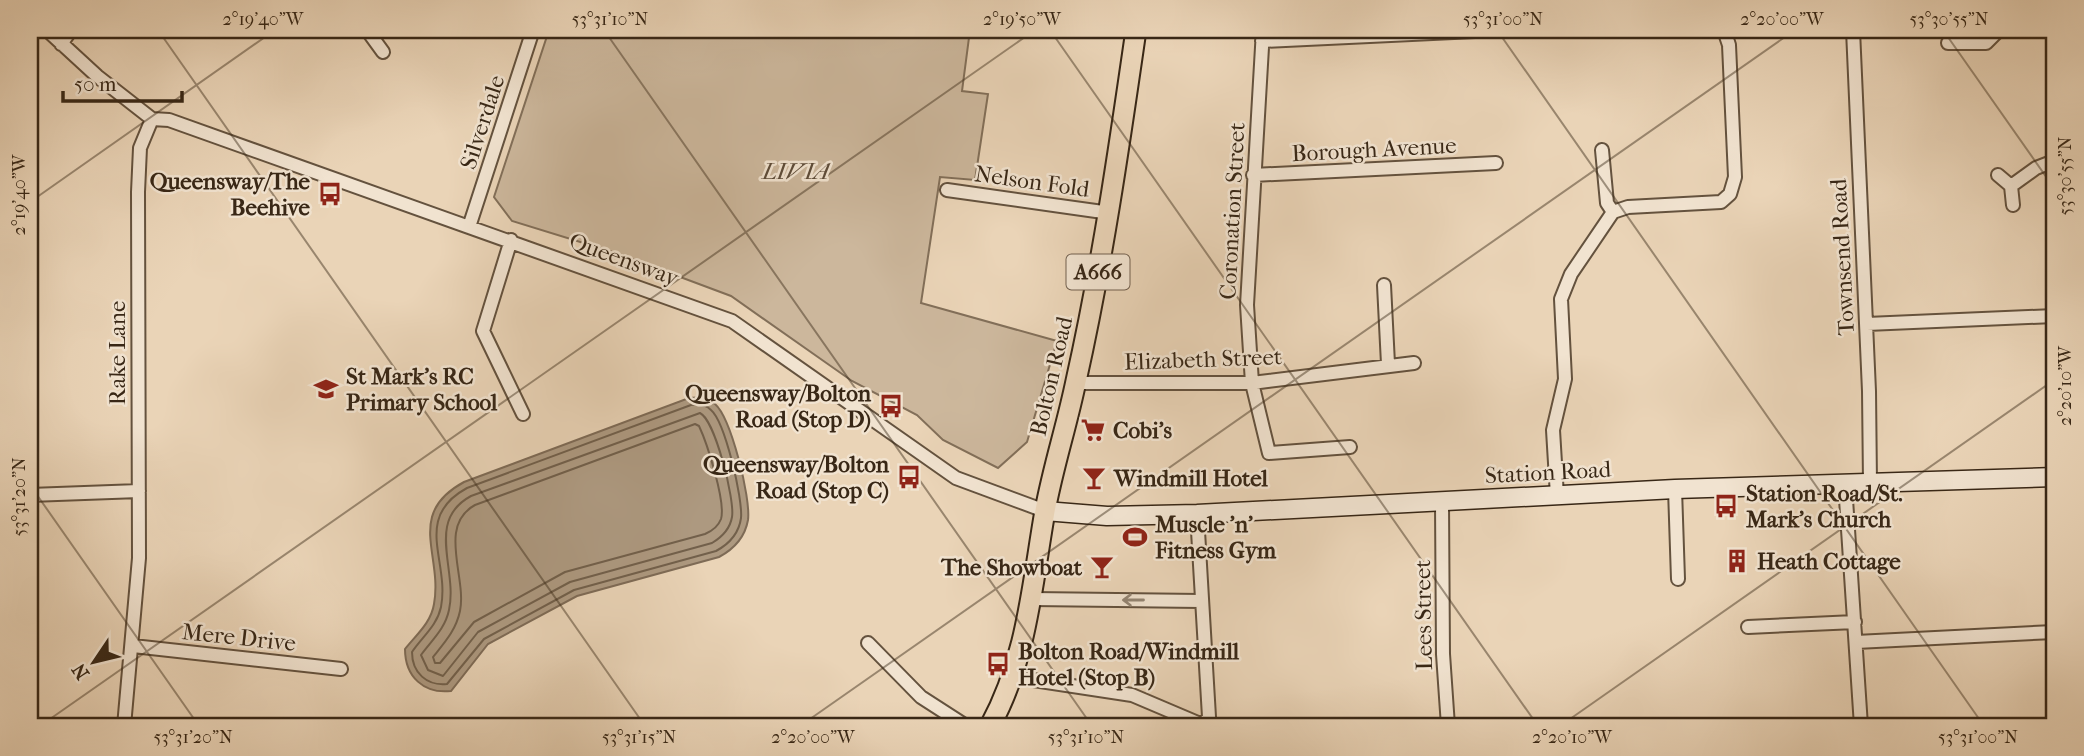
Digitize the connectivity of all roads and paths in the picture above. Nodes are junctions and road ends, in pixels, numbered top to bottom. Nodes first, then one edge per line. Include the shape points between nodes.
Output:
1 (47, 30) edge
2 (71, 30) edge
3 (368, 30) edge
4 (533, 30) edge
5 (1136, 30) edge
6 (1496, 30) edge
7 (1724, 30) edge
8 (1853, 30) edge
9 (1999, 30) edge
10 (1262, 35) edge
11 (1948, 43) dead end
12 (61, 44) junction
13 (383, 52) dead end
14 (152, 119) junction
15 (1602, 150) dead end
16 (2054, 161) edge
17 (1496, 163) dead end
18 (1998, 175) dead end
19 (1254, 176) junction
20 (2011, 186) junction
21 (947, 190) dead end
22 (2013, 205) dead end
23 (1613, 212) junction
24 (1110, 213) junction
25 (469, 227) junction
26 (511, 240) junction
27 (1384, 285) dead end
28 (2054, 316) edge
29 (1867, 324) junction
30 (1414, 363) dead end
31 (1388, 365) junction
32 (1076, 383) junction
33 (1252, 383) junction
34 (523, 414) dead end
35 (1350, 447) dead end
36 (2054, 477) edge
37 (1870, 483) junction
38 (1845, 484) junction
39 (1675, 489) junction
40 (139, 492) junction
41 (30, 495) edge
42 (1557, 496) junction
43 (1442, 503) junction
44 (1045, 511) junction
45 (1197, 514) junction
46 (1678, 579) dead end
47 (1032, 599) junction
48 (1201, 601) junction
49 (1855, 622) junction
50 (1748, 627) dead end
51 (2054, 632) edge
52 (1856, 642) junction
53 (868, 643) dead end
54 (132, 646) junction
55 (341, 669) dead end
56 (1013, 677) junction
57 (124, 726) edge
58 (966, 726) edge
59 (990, 726) edge
60 (1203, 726) edge
61 (1448, 726) edge
62 (1861, 726) edge

1 - 12 street
2 - 12 street
3 - 13 street
4 - 25 street, Silverdale
5 - 24 main road, Bolton Road / A666
6 - 10 street, Coronation Street
7 - 23 street via 1729,45 1734,188 1721,202 1628,207
8 - 29 street, Townsend Road
9 - 11 street via 1986,43
10 - 19 street, Coronation Street
12 - 14 street
14 - 25 street, Queensway via 169,120
14 - 40 street, Rake Lane via 140,148 138,192
15 - 23 street via 1607,203
16 - 20 street
17 - 19 street, Borough Avenue
18 - 20 street
19 - 33 street, Coronation Street via 1247,305
20 - 22 street
21 - 24 street, Nelson Fold
23 - 42 street via 1571,274 1561,299 1565,379 1553,429
24 - 32 main road, Bolton Road / A666
25 - 26 street, Queensway
26 - 34 street via 483,331
26 - 44 street, Queensway via 732,321 956,478
27 - 31 street
28 - 29 street
29 - 37 street, Townsend Road
30 - 31 street, Elizabeth Street
31 - 33 street, Elizabeth Street
32 - 33 street, Elizabeth Street
32 - 44 main road, Bolton Road / A666
33 - 35 street, Coronation Street via 1269,453
36 - 37 main road, Station Road
37 - 38 main road, Station Road
38 - 39 main road, Station Road
38 - 49 street
39 - 42 main road, Station Road
39 - 46 street
40 - 41 street
40 - 54 street, Rake Lane
42 - 43 main road, Station Road
43 - 45 main road, Station Road
43 - 61 street, Lees Street
44 - 45 main road, Station Road via 1107,516
44 - 47 main road, Bolton Road / A666
45 - 48 street
48 -> 47 street
47 - 56 main road, Bolton Road / A666
48 - 60 street via 1209,718
49 - 50 street
49 - 52 street
51 - 52 street
52 - 62 street
53 - 58 street via 922,697
54 - 55 street, Mere Drive
54 - 57 street, Rake Lane
56 - 59 main road, Bolton Road / A666
56 - 60 street via 1132,695

